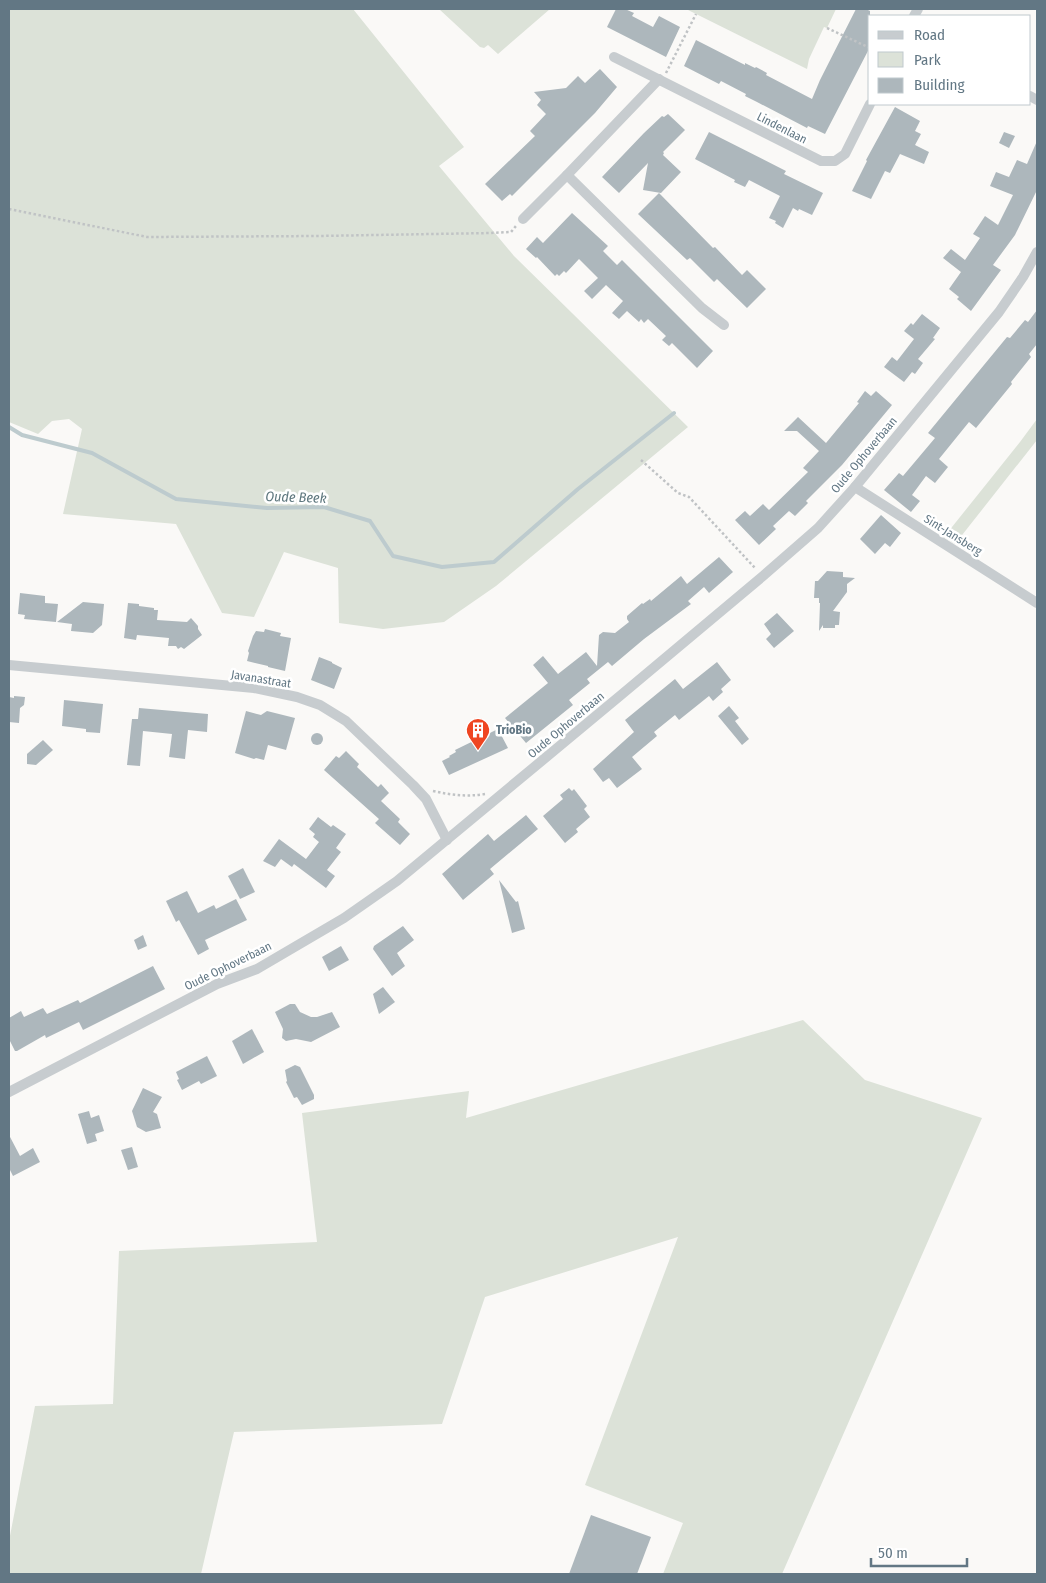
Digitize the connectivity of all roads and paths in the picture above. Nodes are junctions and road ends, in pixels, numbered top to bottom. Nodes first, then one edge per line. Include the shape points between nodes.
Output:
1 (696, 14) dead end
2 (827, 28) dead end
3 (868, 47) edge
4 (614, 57) dead end
5 (659, 79) junction
6 (870, 105) edge
7 (567, 176) junction
8 (9, 209) edge
9 (523, 219) joint
10 (1037, 252) edge
11 (724, 325) dead end
12 (641, 460) dead end
13 (855, 487) junction
14 (763, 576) junction
15 (1037, 603) edge
16 (9, 665) edge
17 (413, 785) junction
18 (506, 791) junction
19 (446, 840) junction
20 (9, 1092) edge

1 - 5 path via 665,75
2 - 3 path
4 - 5 street, Lindenlaan
5 - 6 street, Lindenlaan via 821,161 834,161 845,154
5 - 7 street
7 - 9 street
7 - 11 street via 702,308
8 - 9 path via 147,237 491,233 511,232
10 - 13 street, Oude Ophoverbaan via 999,312
12 - 14 path via 678,493 689,498
13 - 14 street, Oude Ophoverbaan via 818,528
13 - 15 street, Sint-Jansberg
14 - 18 street, Oude Ophoverbaan
16 - 17 street, Javanastraat via 254,688 297,697 320,705 346,721
17 - 18 path via 452,796
17 - 19 street, Javanastraat via 426,800
18 - 19 street, Oude Ophoverbaan
19 - 20 street, Oude Ophoverbaan via 397,881 344,918 257,969 217,984

